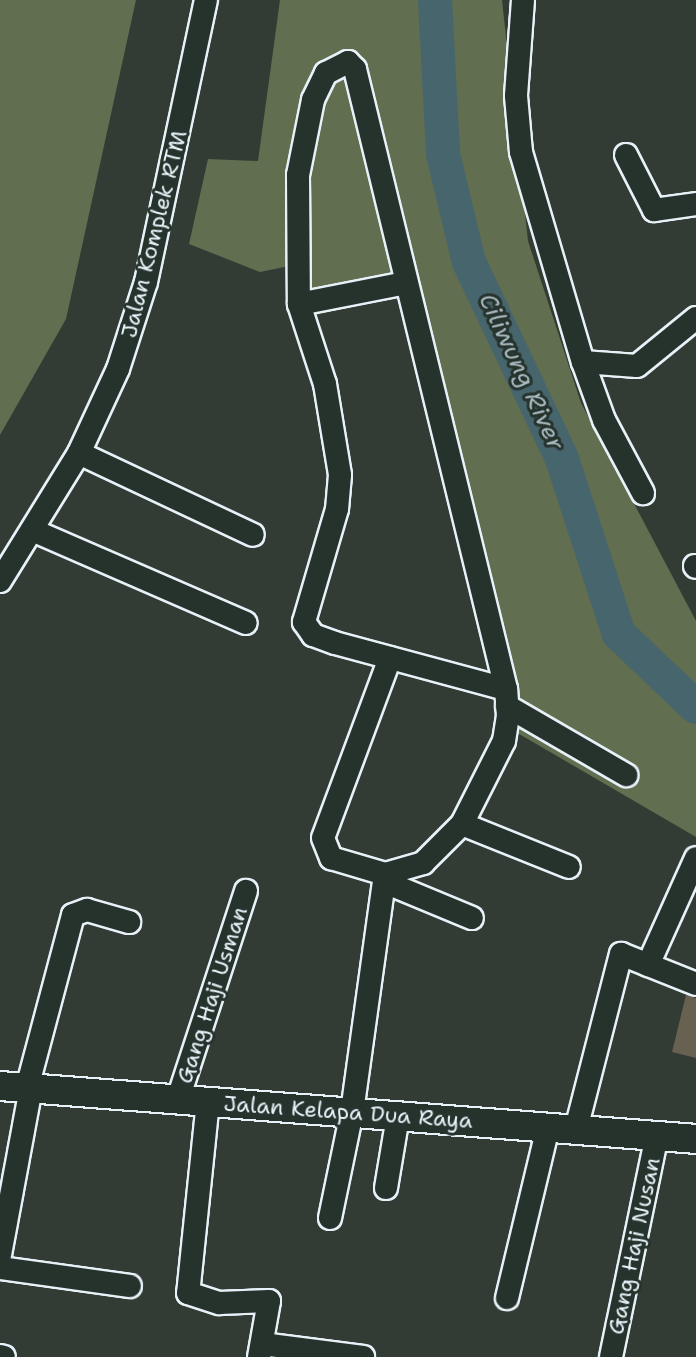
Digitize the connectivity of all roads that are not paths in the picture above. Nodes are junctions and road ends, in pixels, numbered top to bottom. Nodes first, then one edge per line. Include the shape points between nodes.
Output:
1 (206, 0) edge
2 (523, 0) edge
3 (626, 155) dead end
4 (696, 204) edge
5 (406, 283) junction
6 (299, 304) junction
7 (696, 318) edge
8 (583, 362) junction
9 (79, 453) junction
10 (643, 493) dead end
11 (32, 530) junction
12 (253, 535) dead end
13 (0, 581) edge
14 (246, 623) dead end
15 (390, 658) junction
16 (507, 697) junction
17 (626, 775) dead end
18 (462, 824) junction
19 (696, 858) edge
20 (569, 867) dead end
21 (385, 878) junction
22 (246, 891) dead end
23 (472, 918) dead end
24 (129, 922) dead end
25 (648, 965) junction
26 (696, 984) edge
27 (19, 1087) edge
28 (178, 1099) junction
29 (208, 1101) junction
30 (352, 1112) junction
31 (398, 1116) junction
32 (562, 1128) junction
33 (657, 1135) junction
34 (696, 1139) edge
35 (386, 1188) dead end
36 (330, 1218) dead end
37 (0, 1255) edge
38 (0, 1268) edge
39 (130, 1286) dead end
40 (507, 1298) dead end
41 (260, 1350) edge
42 (363, 1357) edge
43 (611, 1357) edge

1 - 9 street, Jalan Komplek RTM via 146,282 118,369
2 - 8 street via 516,96 521,152
3 - 4 street via 654,210
5 - 6 street
5 - 6 street via 355,69 336,65 306,121 295,238
5 - 16 street
6 - 15 street via 325,384 340,475 337,509 304,622 313,635
7 - 8 street via 637,366
8 - 10 street via 604,420
9 - 11 street, Jalan Komplek RTM
9 - 12 street
11 - 13 street, Jalan Komplek RTM
11 - 14 street
15 - 16 street
15 - 21 street via 323,838 331,858
16 - 17 street
16 - 18 street via 504,741
18 - 20 street
18 - 21 street via 423,863
19 - 25 street
21 - 23 street
21 - 30 street
22 - 28 street, Gang Haji Usman
24 - 27 street via 87,910 73,915
25 - 26 street
25 - 32 street via 621,954
27 - 28 main road, Jalan Kelapa Dua Raya
27 - 37 street
28 - 29 main road, Jalan Kelapa Dua Raya
29 - 30 main road, Jalan Kelapa Dua Raya
29 - 41 street via 188,1293 219,1303 269,1301
30 - 31 main road, Jalan Kelapa Dua Raya
30 - 36 street
31 - 32 main road, Jalan Kelapa Dua Raya
31 - 35 street
32 - 33 main road, Jalan Kelapa Dua Raya
32 - 40 street
33 - 34 main road, Jalan Kelapa Dua Raya
33 - 43 street, Gang Haji Nusan
38 - 39 street
41 - 42 street

